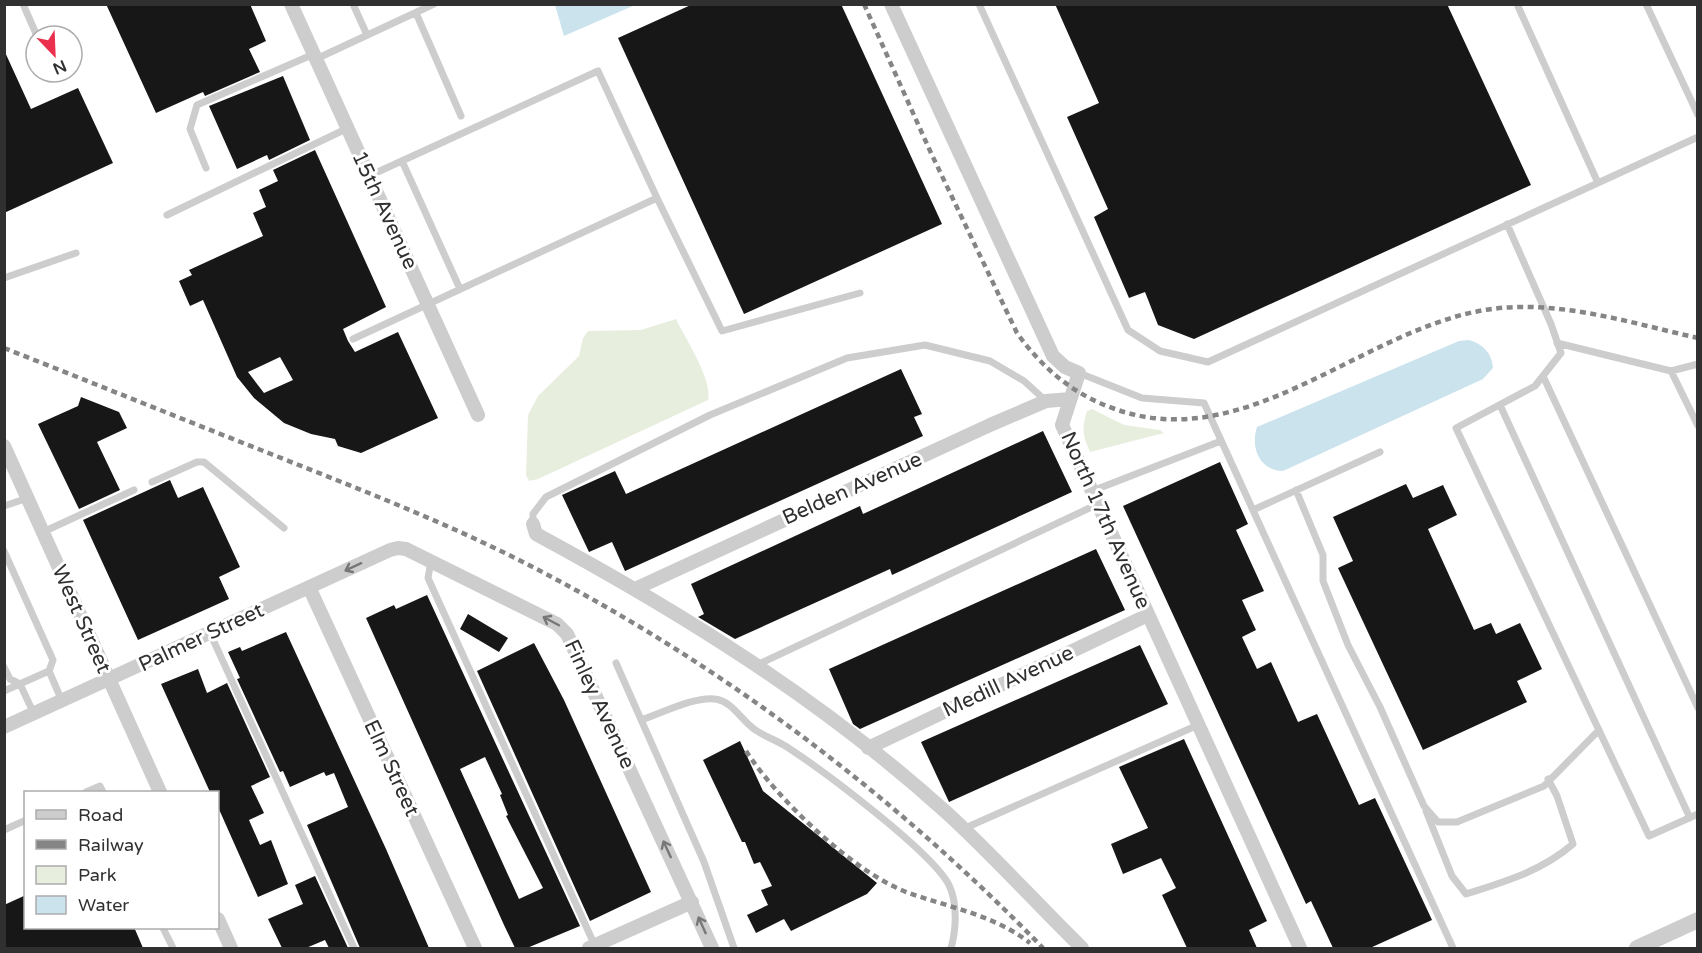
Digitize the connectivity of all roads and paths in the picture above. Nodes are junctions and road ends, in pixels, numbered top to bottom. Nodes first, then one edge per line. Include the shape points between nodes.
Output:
1 (23, 4) edge
2 (291, 4) edge
3 (353, 4) edge
4 (434, 4) edge
5 (891, 4) edge
6 (979, 4) edge
7 (1517, 4) edge
8 (1646, 4) edge
9 (416, 13) junction
10 (32, 24) edge
11 (367, 35) junction
12 (315, 57) junction
13 (1698, 115) edge
14 (461, 116) dead end
15 (348, 128) junction
16 (1698, 137) edge
17 (402, 161) junction
18 (206, 168) dead end
19 (369, 176) junction
20 (1598, 183) junction
21 (657, 198) junction
22 (167, 215) dead end
23 (1507, 224) junction
24 (76, 253) dead end
25 (4, 278) edge
26 (460, 289) junction
27 (860, 293) dead end
28 (428, 304) junction
29 (353, 339) dead end
30 (1557, 343) junction
31 (1698, 364) edge
32 (1671, 371) junction
33 (1079, 373) junction
34 (1543, 376) junction
35 (1070, 399) junction
36 (1046, 401) junction
37 (1500, 405) junction
38 (478, 415) dead end
39 (1698, 426) edge
40 (1221, 441) junction
41 (4, 446) edge
42 (1380, 452) dead end
43 (152, 482) dead end
44 (134, 490) dead end
45 (1296, 490) junction
46 (1095, 497) junction
47 (28, 498) junction
48 (4, 506) edge
49 (1253, 510) junction
50 (533, 524) joint
51 (285, 528) dead end
52 (43, 532) junction
53 (398, 548) joint
54 (4, 551) edge
55 (431, 561) junction
56 (309, 587) junction
57 (637, 588) junction
58 (1148, 615) junction
59 (210, 633) junction
60 (616, 663) dead end
61 (759, 664) junction
62 (4, 667) edge
63 (49, 671) junction
64 (109, 679) junction
65 (20, 684) junction
66 (4, 691) edge
67 (62, 701) junction
68 (1698, 708) edge
69 (34, 714) junction
70 (641, 720) junction
71 (1198, 725) junction
72 (4, 727) edge
73 (1599, 730) junction
74 (868, 747) junction
75 (1548, 780) junction
76 (88, 791) edge
77 (102, 791) edge
78 (160, 791) edge
79 (1424, 806) junction
80 (1698, 814) edge
81 (1690, 818) junction
82 (24, 821) edge
83 (963, 829) junction
84 (4, 830) edge
85 (692, 902) junction
86 (219, 920) edge
87 (1698, 920) edge
88 (165, 929) edge
89 (173, 948) edge
90 (231, 948) edge
91 (354, 948) edge
92 (475, 948) edge
93 (593, 948) edge
94 (712, 948) edge
95 (734, 948) edge
96 (951, 948) edge
97 (1082, 948) edge
98 (1300, 948) edge
99 (1453, 948) edge
100 (1637, 948) edge

1 - 10 lane
2 - 12 street, 15th Avenue
3 - 11 lane
4 - 9 lane
5 - 33 street via 1053,356
6 - 23 lane via 1128,330 1160,351 1208,362
7 - 20 lane
8 - 13 lane
9 - 11 lane
9 - 14 lane
11 - 12 lane
12 - 15 street, 15th Avenue
12 - 18 lane via 197,105 190,129
15 - 19 street, 15th Avenue
15 - 22 lane
16 - 20 lane
17 - 19 lane
17 - 21 lane via 598,71
17 - 26 lane
19 - 28 street, 15th Avenue
20 - 23 lane
21 - 26 lane
21 - 27 lane via 722,331
23 - 30 lane
24 - 25 lane
26 - 28 lane
28 - 29 lane
28 - 38 street, 15th Avenue
30 - 32 lane
30 - 34 lane via 1561,353
31 - 32 lane
32 - 39 lane
33 - 35 street, North 17th Avenue
33 - 40 lane via 1142,398 1204,404
34 - 37 lane via 1535,386
34 - 68 lane
35 - 36 street, Belden Avenue
35 - 46 street, North 17th Avenue via 1062,425
36 - 50 lane via 1024,381 990,361 925,345 847,358 710,415 546,497 533,514
36 - 57 street, Belden Avenue
37 - 73 lane via 1456,429
37 - 81 lane
40 - 46 lane
40 - 49 lane
41 - 47 street, West Street
42 - 45 lane
43 - 51 lane via 204,462
44 - 52 lane
45 - 49 lane
45 - 79 lane via 1323,555 1323,581 1338,621
46 - 58 street, North 17th Avenue
46 - 61 lane
47 - 48 lane
47 - 52 street, West Street
49 - 99 lane
50 - 57 street via 536,534
52 - 64 street, West Street
53 - 55 street, Finley Avenue
53 -> 56 street, Palmer Street
54 - 63 lane via 53,660
85 -> 55 street, Finley Avenue via 567,634 556,624
55 - 93 lane via 428,578
56 - 59 street, Palmer Street
56 - 92 street, Elm Street
57 - 61 street
58 - 71 street, North 17th Avenue
58 - 74 street, Medill Avenue
59 - 64 street, Palmer Street
59 - 91 lane
60 - 70 lane
61 - 74 street
62 - 65 lane via 10,679
63 - 65 lane
63 - 67 lane
64 - 67 street, Palmer Street
64 - 78 street, West Street
65 - 66 lane
65 - 69 lane
67 - 69 street, Palmer Street
69 - 72 street, Palmer Street
70 - 95 lane via 704,862
70 - 96 lane via 714,699 723,701 754,730 789,748 888,825 942,874 953,896
71 - 83 lane
71 - 98 street, North 17th Avenue
73 - 75 lane
73 - 81 lane via 1649,836
74 - 83 street
75 - 79 lane via 1544,786 1457,822 1438,822
75 - 79 lane via 1573,844 1557,858 1514,879 1466,894 1452,876
76 - 77 lane via 100,786
80 - 81 lane
82 - 84 lane
83 - 97 street
85 - 93 street
94 -> 85 street, Finley Avenue
86 - 90 street
87 - 100 street
88 - 89 lane

